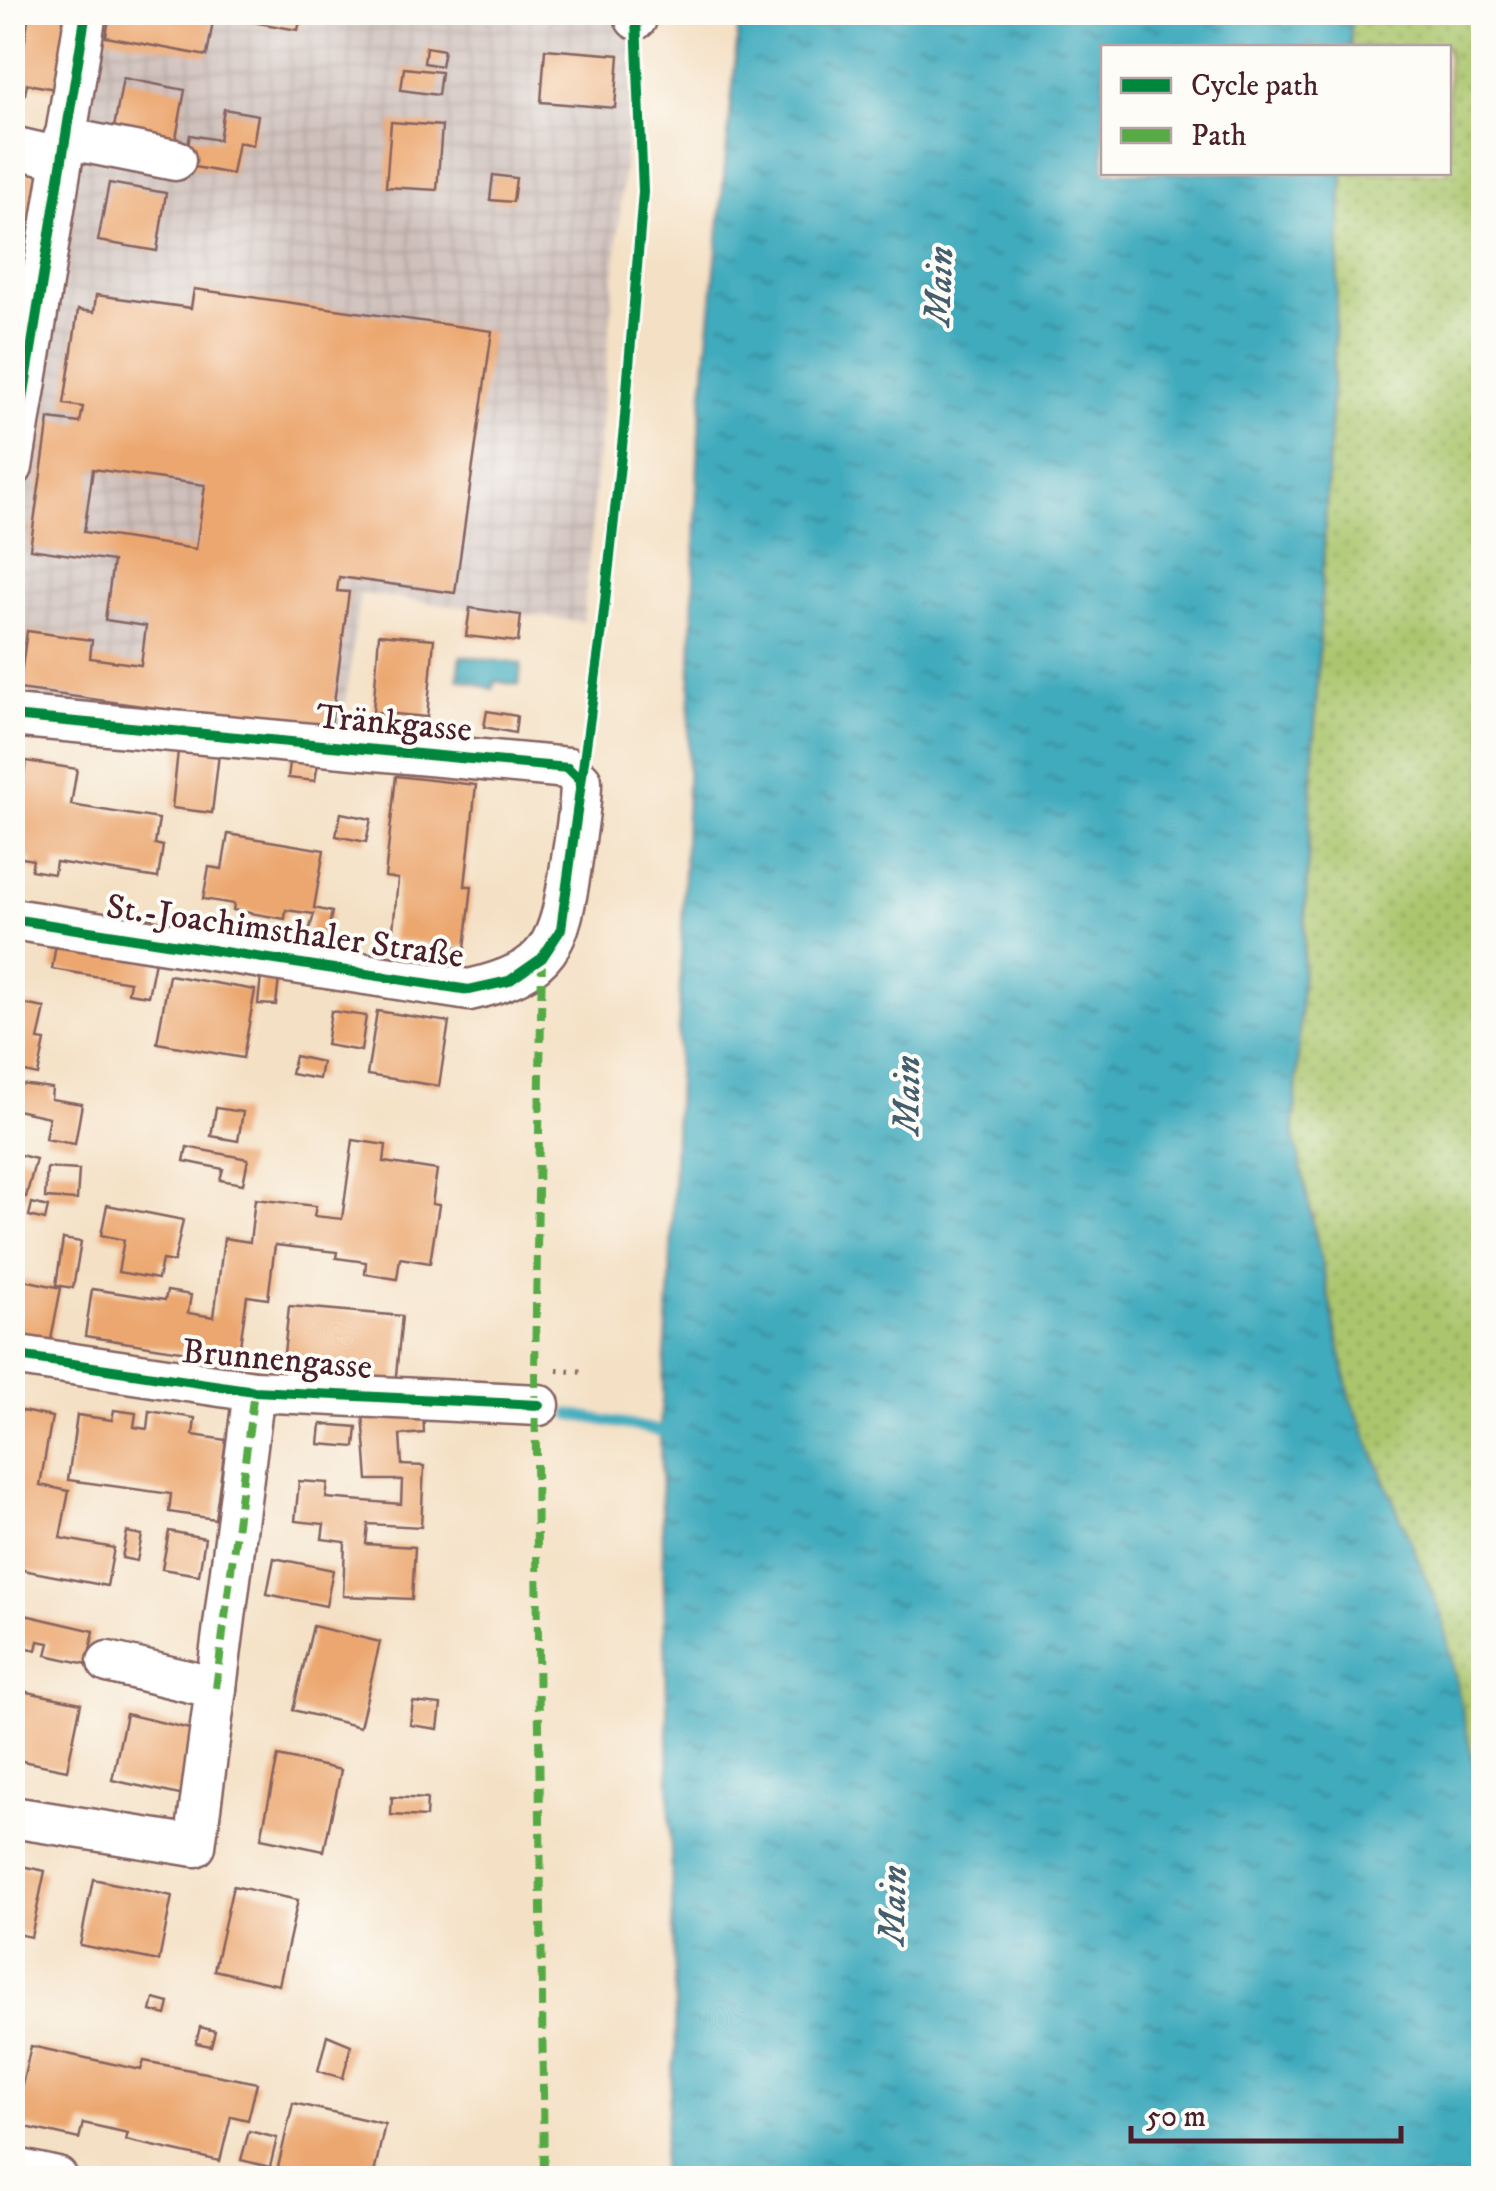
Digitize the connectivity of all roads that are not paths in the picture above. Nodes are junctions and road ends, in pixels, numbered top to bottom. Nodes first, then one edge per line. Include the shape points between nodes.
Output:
1 (86, 12) edge
2 (12, 147) edge
3 (62, 148) junction
4 (176, 160) dead end
5 (12, 467) edge
6 (12, 716) edge
7 (12, 919) edge
8 (542, 958) joint
9 (12, 1355) edge
10 (546, 1387) road end
11 (254, 1391) junction
12 (108, 1662) dead end
13 (216, 1688) junction
14 (12, 1818) edge
15 (12, 2168) edge
16 (56, 2178) edge

1 - 3 street
2 - 3 street
3 - 4 street
3 - 5 street
6 - 8 street, Tränkgasse via 568,768 582,781 581,802 561,929
7 - 8 street, St.-Joachimsthaler Straße via 470,990 508,981
9 - 11 street, Brunnengasse
10 - 11 street, Brunnengasse
11 - 13 street, Brunnengasse
12 - 13 street
13 - 14 street, Brunnengasse via 195,1846
15 - 16 street

